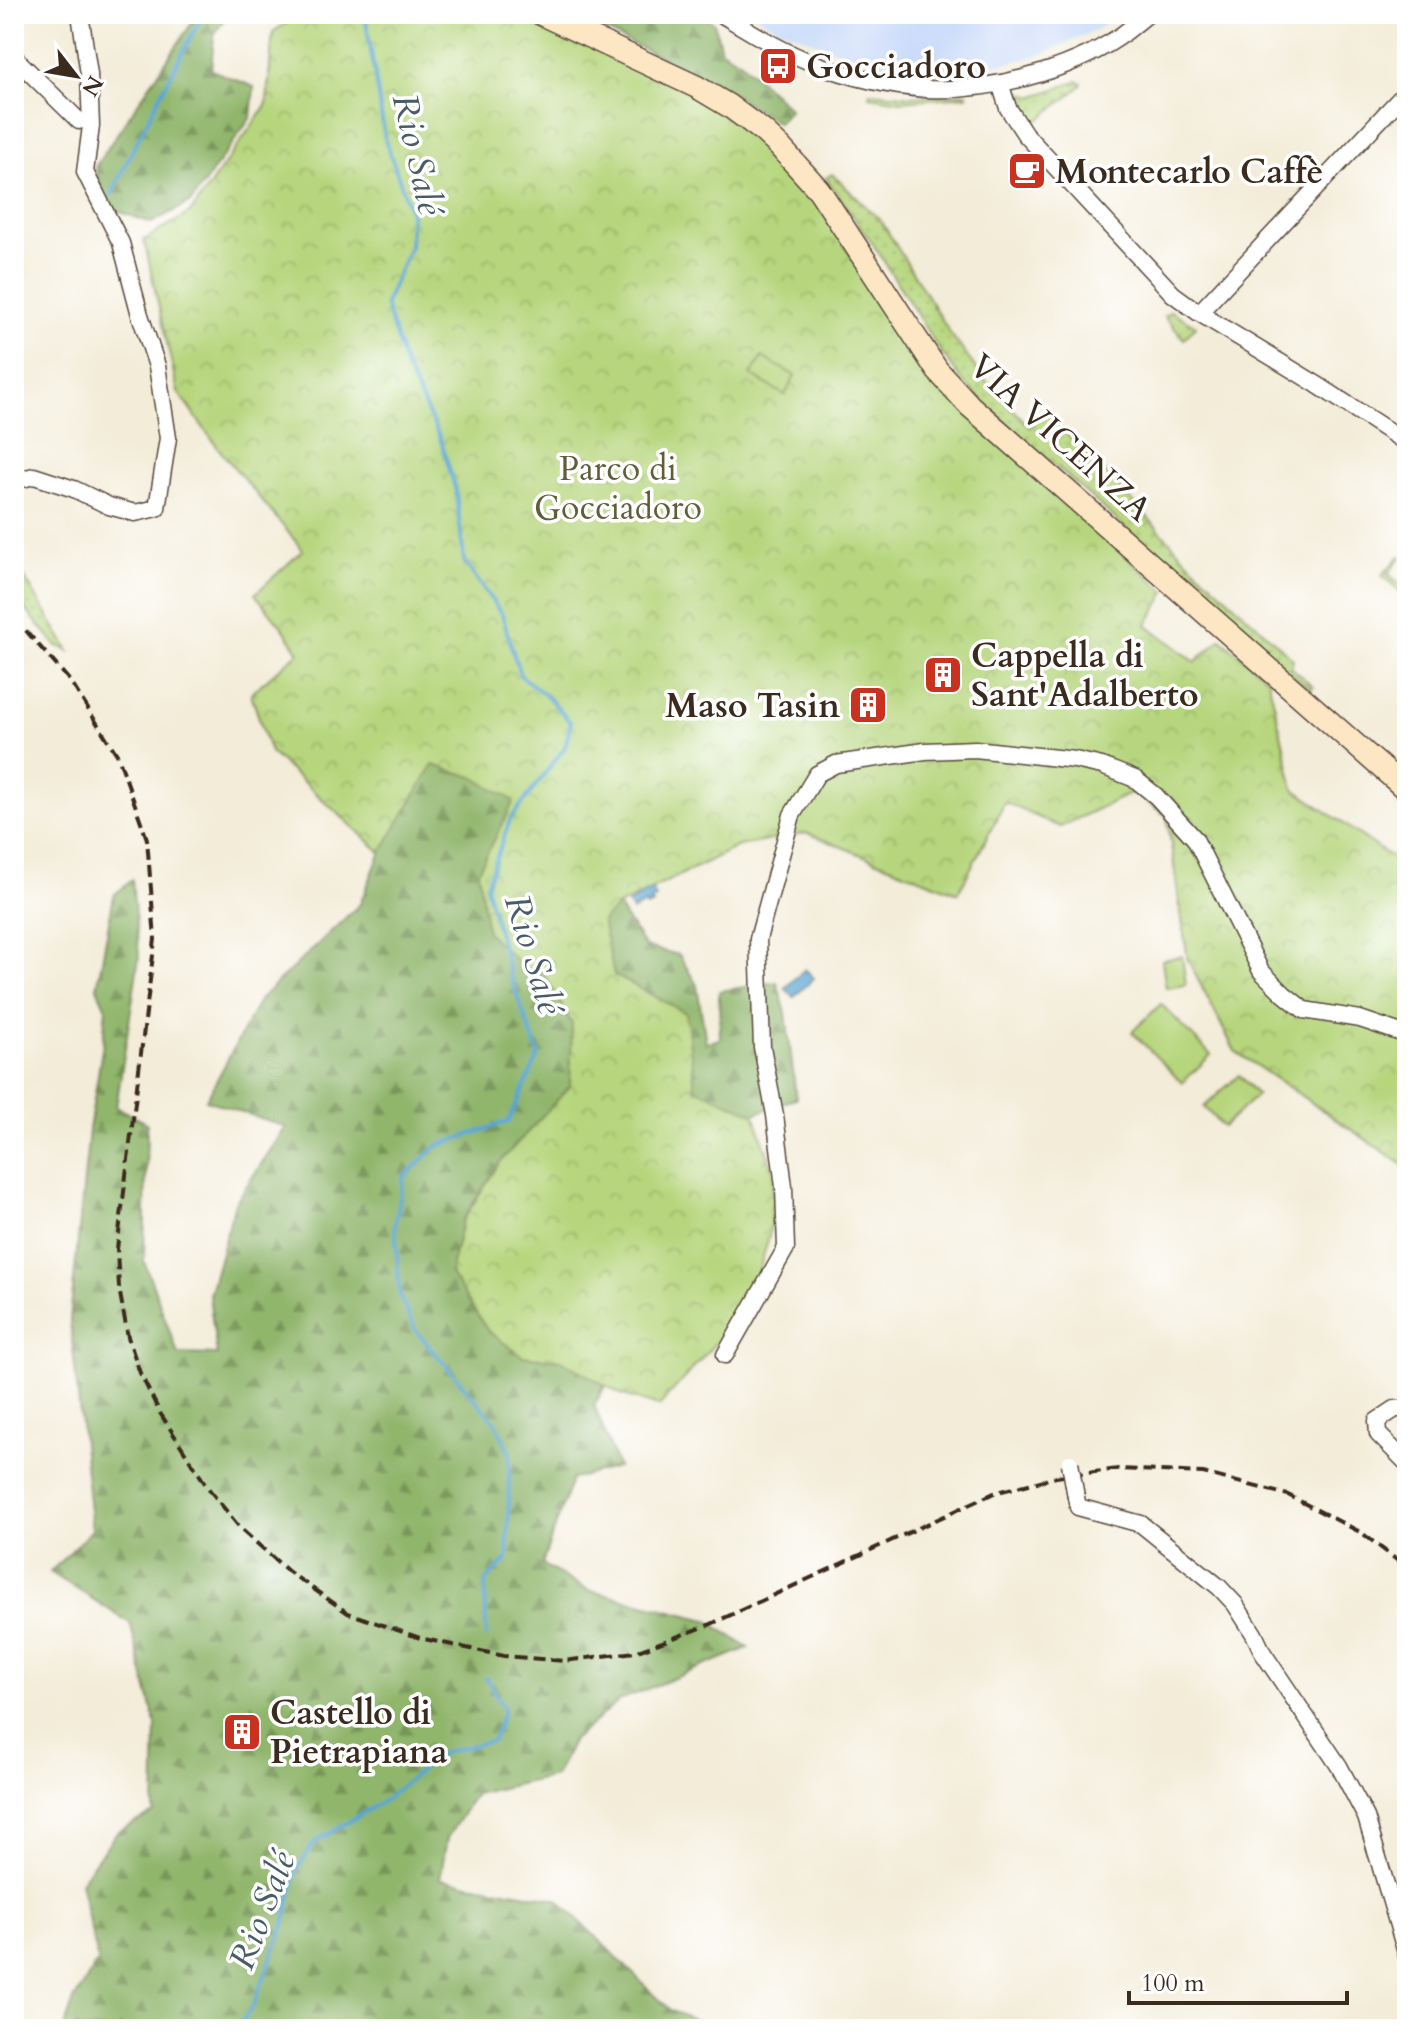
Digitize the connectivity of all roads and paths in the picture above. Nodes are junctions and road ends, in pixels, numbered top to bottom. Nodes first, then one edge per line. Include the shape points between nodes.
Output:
1 (80, 14) edge
2 (541, 14) edge
3 (721, 14) edge
4 (1148, 14) edge
5 (14, 57) edge
6 (1000, 83) junction
7 (1407, 91) edge
8 (79, 121) dead end
9 (1199, 313) junction
10 (1407, 443) edge
11 (14, 481) edge
12 (1407, 790) edge
13 (1407, 1035) edge
14 (725, 1355) dead end
15 (1407, 1409) edge
16 (1070, 1463) dead end
17 (1407, 1463) edge
18 (1407, 1956) edge

1 - 11 street via 91,126 85,172 121,243 157,366 168,438 165,466 157,508 135,513 34,476
2 - 12 main road, VIA VICENZA via 697,87 763,131 819,190 937,370 962,398
3 - 6 street via 799,57 849,75 928,89
4 - 6 street via 1074,61
5 - 8 street
6 - 9 street via 1025,134 1173,294
7 - 9 street
9 - 10 street
13 - 14 street via 1360,1019 1304,1010 1284,994 1261,971 1195,839 1135,779 1075,760 975,749 836,764 817,774 792,815 758,939 762,1047 784,1187 786,1248
15 - 17 street via 1395,1409 1377,1421 1378,1434
16 - 18 street, bridge via 1077,1502 1141,1524 1235,1604 1366,1817

